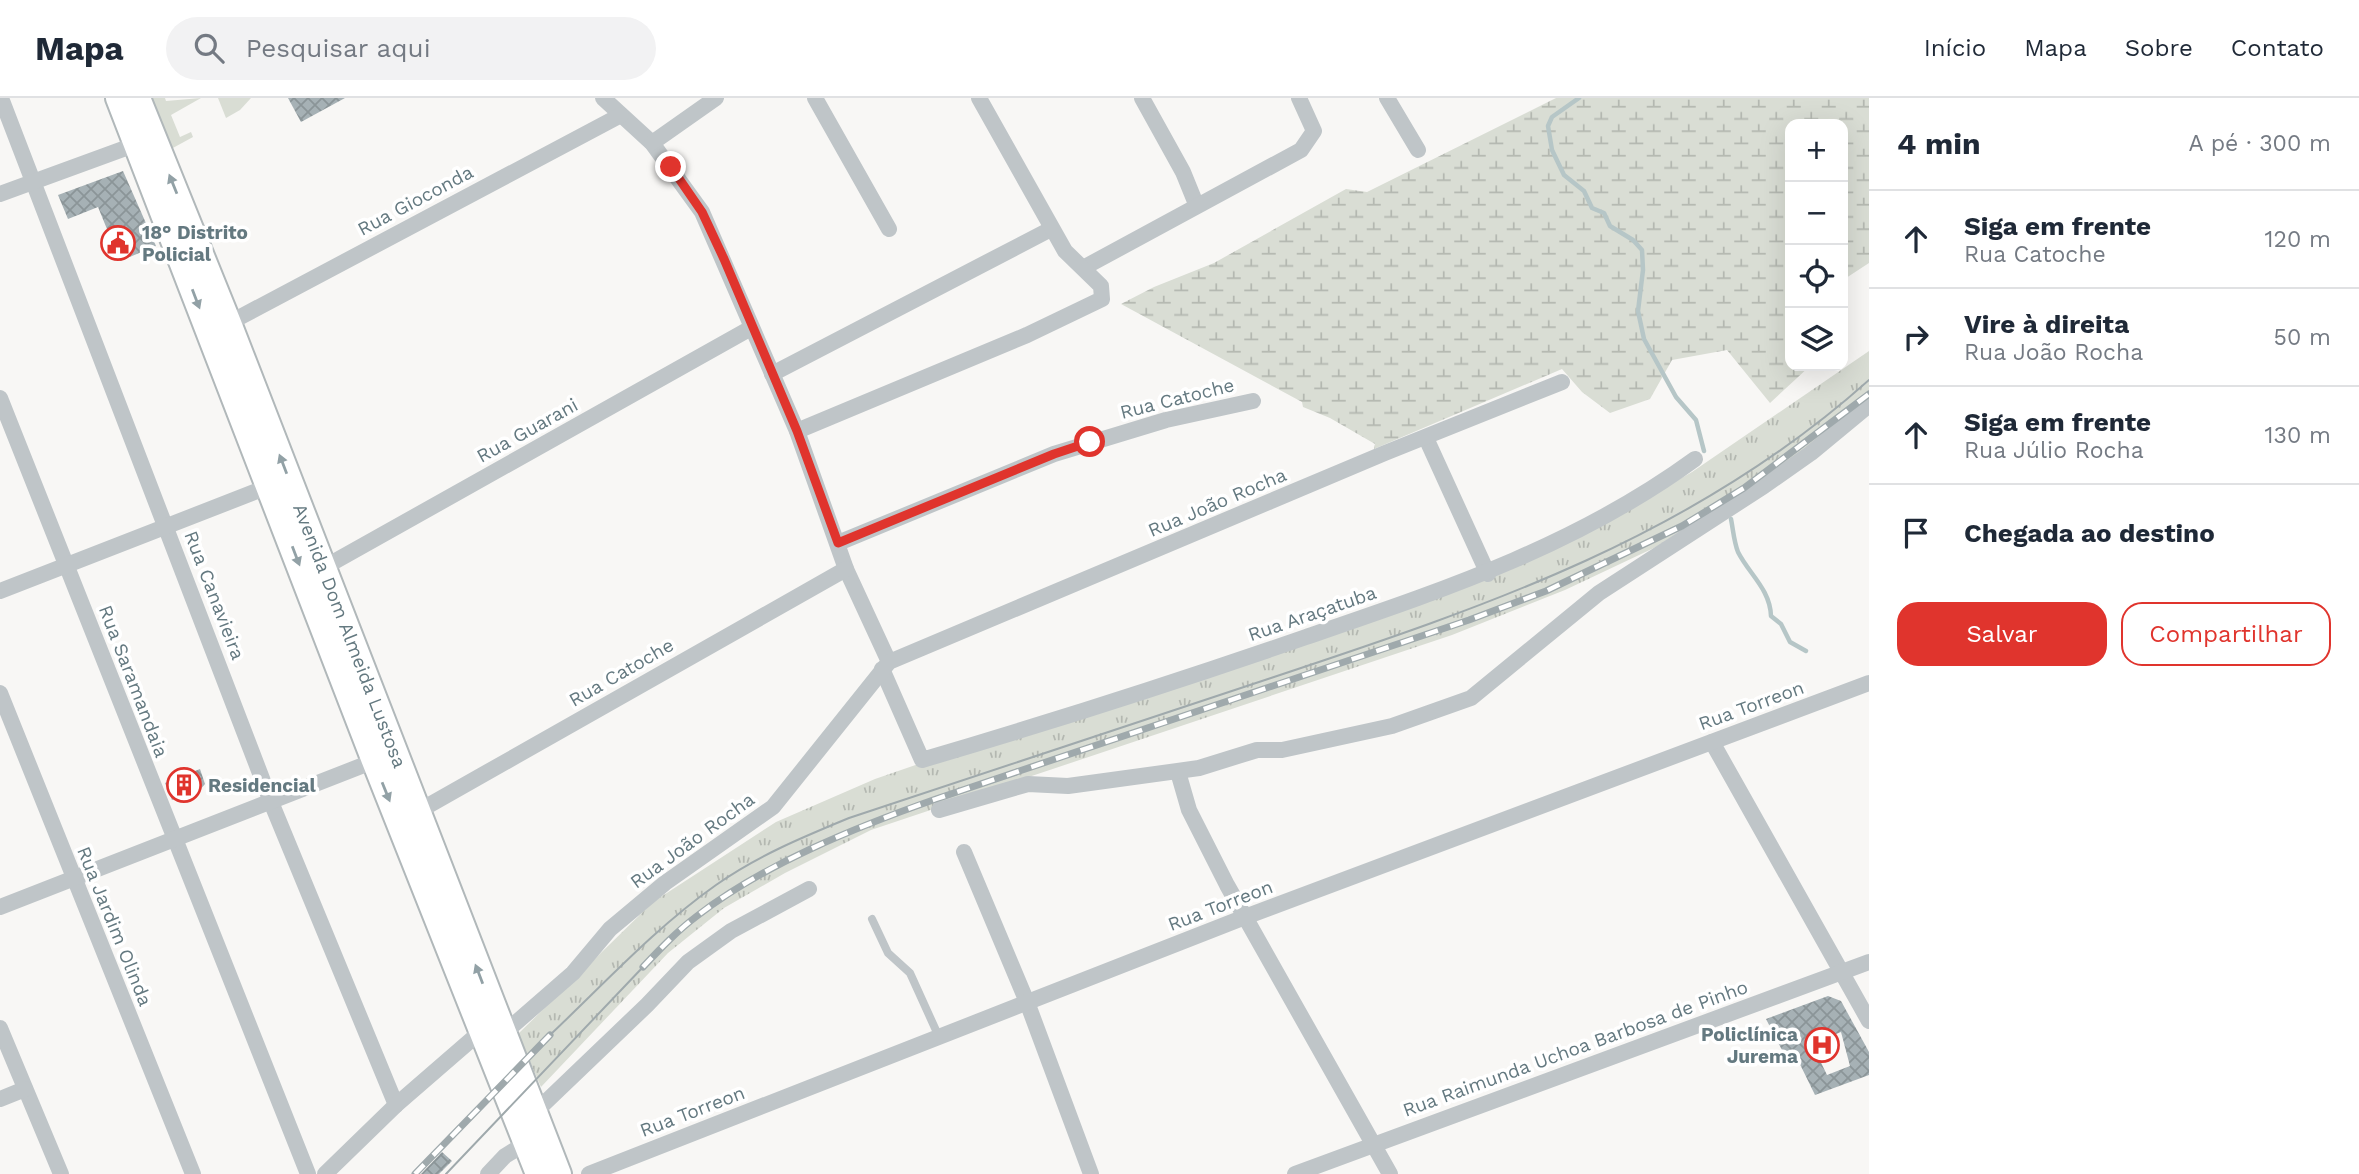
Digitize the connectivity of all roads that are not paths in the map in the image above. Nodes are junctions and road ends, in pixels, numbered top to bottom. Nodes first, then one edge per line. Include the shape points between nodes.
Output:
1 (1, 98) edge
2 (118, 98) edge
3 (138, 98) edge
4 (603, 98) edge
5 (716, 98) edge
6 (815, 98) edge
7 (979, 98) edge
8 (1142, 98) edge
9 (1299, 98) edge
10 (1387, 98) edge
11 (621, 115) junction
12 (145, 141) junction
13 (652, 143) junction
14 (1418, 150) dead end
15 (35, 181) junction
16 (0, 194) edge
17 (1196, 204) junction
18 (889, 229) dead end
19 (1051, 229) junction
20 (1083, 268) junction
21 (229, 323) junction
22 (751, 328) junction
23 (772, 374) junction
24 (1562, 382) dead end
25 (0, 398) edge
26 (1253, 401) dead end
27 (1869, 405) edge
28 (797, 431) junction
29 (1426, 438) junction
30 (1695, 459) dead end
31 (270, 486) junction
32 (166, 525) junction
33 (838, 543) junction
34 (66, 567) junction
35 (323, 568) junction
36 (846, 569) junction
37 (1488, 574) junction
38 (0, 591) edge
39 (885, 666) junction
40 (1869, 683) edge
41 (0, 693) edge
42 (1712, 742) junction
43 (374, 761) junction
44 (1178, 772) junction
45 (271, 802) junction
46 (939, 810) dead end
47 (417, 812) junction
48 (173, 840) junction
49 (964, 852) dead end
50 (73, 880) junction
51 (809, 889) dead end
52 (0, 907) edge
53 (1245, 917) junction
54 (872, 919) dead end
55 (1869, 962) edge
56 (1843, 972) junction
57 (1027, 1002) junction
58 (1869, 1021) edge
59 (0, 1028) edge
60 (494, 1028) junction
61 (939, 1037) junction
62 (25, 1089) junction
63 (0, 1099) edge
64 (396, 1105) junction
65 (531, 1128) junction
66 (1375, 1144) junction
67 (61, 1174) edge
68 (193, 1174) edge
69 (308, 1174) edge
70 (325, 1174) edge
71 (488, 1174) edge
72 (538, 1174) edge
73 (559, 1174) edge
74 (589, 1174) edge
75 (1091, 1174) edge
76 (1295, 1174) edge
77 (1390, 1174) edge

1 - 15 street, Rua Canavieira
2 - 12 main road, Avenida Dom Almeida Lustosa
3 - 12 main road, Avenida Dom Almeida Lustosa
4 - 11 street
5 - 13 street
6 - 18 street
7 - 19 street
8 - 17 street
9 - 17 street via 1313,125 1308,143 1288,159
10 - 14 street
11 - 13 street
11 - 21 street, Rua Gioconda
12 - 15 street
21 -> 12 main road, Avenida Dom Almeida Lustosa
12 -> 31 main road, Avenida Dom Almeida Lustosa
13 - 22 street via 702,212
15 - 16 street
15 - 32 street, Rua Canavieira
17 - 20 street
19 - 20 street
19 - 23 street
20 - 28 street via 1101,286 1103,295 1098,302
35 -> 21 main road, Avenida Dom Almeida Lustosa
22 - 23 street
22 - 35 street, Rua Guarani
23 - 28 street
24 - 29 street, Rua João Rocha
25 - 34 street, Rua Saramandaia
26 - 33 street, Rua Catoche via 1166,420 1054,454
27 - 44 street via 1764,486 1599,593 1471,698 1392,726 1282,750 1257,750
28 - 33 street
29 - 37 street
29 - 39 street, Rua João Rocha
30 - 37 street, Rua Araçatuba via 1656,487
31 - 32 street
31 -> 43 main road, Avenida Dom Almeida Lustosa
32 - 34 street
32 - 45 street, Rua Canavieira
33 - 36 street
34 - 38 street
34 - 48 street, Rua Saramandaia
35 - 47 main road, Avenida Dom Almeida Lustosa
36 - 39 street
36 - 47 street, Rua Catoche
37 - 39 street, Rua Araçatuba via 1176,681 922,760
39 - 60 street, Rua João Rocha via 773,807 637,906 610,929 573,973
40 - 42 street, Rua Torreon
41 - 50 street, Rua Jardim Olinda
42 - 53 street, Rua Torreon
42 - 56 street
43 - 45 street
43 -> 60 main road, Avenida Dom Almeida Lustosa
44 - 46 street via 1068,786 1028,784
44 - 53 street via 1189,810
45 - 48 street
45 - 64 street, Rua Canavieira
60 -> 47 main road, Avenida Dom Almeida Lustosa
48 - 50 street
48 - 69 street, Rua Saramandaia
49 - 57 street
50 - 52 street
50 - 68 street, Rua Jardim Olinda
51 - 65 street via 732,931 688,962
53 - 57 street, Rua Torreon
53 - 66 street
54 - 61 lane via 888,953 910,973
55 - 56 street, Rua Raimunda Uchoa Barbosa de Pinho
56 - 58 street
56 - 66 street, Rua Raimunda Uchoa Barbosa de Pinho
57 - 61 street, Rua Torreon
57 - 75 street
59 - 62 street
60 - 64 street, Rua João Rocha
60 - 65 main road, Avenida Dom Almeida Lustosa
61 - 74 street, Rua Torreon
62 - 63 street
62 - 67 street
64 - 70 street, Rua João Rocha
65 - 71 street
65 - 72 main road, Avenida Dom Almeida Lustosa
65 - 73 main road, Avenida Dom Almeida Lustosa
66 - 76 street, Rua Raimunda Uchoa Barbosa de Pinho
66 - 77 street

